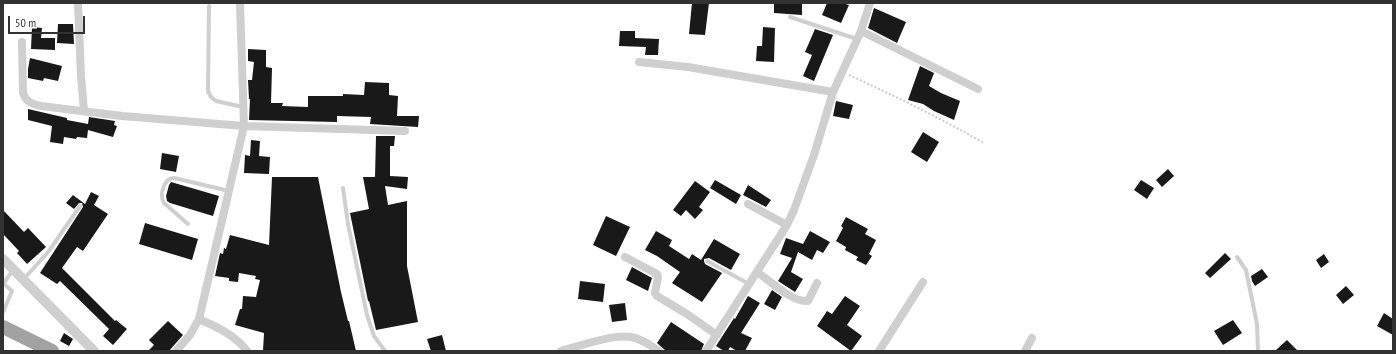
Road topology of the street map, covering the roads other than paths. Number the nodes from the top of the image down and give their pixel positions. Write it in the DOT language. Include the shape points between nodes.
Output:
graph roads {
  1 [pos="78,3"];
  2 [pos="240,3"];
  3 [pos="870,3"];
  4 [pos="209,6"];
  5 [pos="790,17"];
  6 [pos="861,31"];
  7 [pos="857,39"];
  8 [pos="22,42"];
  9 [pos="638,62"];
  10 [pos="978,89"];
  11 [pos="833,92"];
  12 [pos="243,107"];
  13 [pos="84,111"];
  14 [pos="244,126"];
  15 [pos="405,131"];
  16 [pos="343,188"];
  17 [pos="229,191"];
  18 [pos="748,204"];
  19 [pos="80,206"];
  20 [pos="188,224"];
  21 [pos="787,225"];
  22 [pos="625,257"];
  23 [pos="1237,257"];
  24 [pos="4,261"];
  25 [pos="707,261"];
  26 [pos="13,270"];
  27 [pos="756,272"];
  28 [pos="24,280"];
  29 [pos="923,282"];
  30 [pos="3,283"];
  31 [pos="817,283"];
  32 [pos="748,284"];
  33 [pos="3,312"];
  34 [pos="199,319"];
  35 [pos="3,327"];
  36 [pos="717,334"];
  37 [pos="1032,338"];
  38 [pos="48,350"];
  39 [pos="710,350"];
  40 [pos="94,351"];
  41 [pos="176,351"];
  42 [pos="247,351"];
  43 [pos="385,351"];
  44 [pos="561,351"];
  45 [pos="659,351"];
  46 [pos="879,351"];
  47 [pos="1025,351"];
  48 [pos="1258,351"];
  1 -- 13 [label="street"];
  2 -- 12 [label="street"];
  3 -- 6 [label="street"];
  4 -- 12 [label="lane" via="208,91 216,101"];
  5 -- 7 [label="lane"];
  6 -- 7 [label="street"];
  6 -- 10 [label="street"];
  7 -- 11 [label="street"];
  8 -- 13 [label="street" via="25,98 30,103 41,106"];
  9 -- 11 [label="street" via="688,67"];
  11 -- 21 [label="street" via="814,154"];
  12 -- 14 [label="street"];
  13 -- 14 [label="street"];
  14 -- 15 [label="street"];
  14 -- 17 [label="street"];
  16 -- 43 [label="lane" via="367,315 374,336"];
  17 -- 20 [label="lane" via="169,178 162,200"];
  17 -- 34 [label="street"];
  18 -- 21 [label="street"];
  19 -- 28 [label="lane" via="49,251"];
  21 -- 27 [label="street"];
  22 -- 36 [label="street" via="657,274 657,296"];
  23 -- 48 [label="lane" via="1246,270 1257,324"];
  24 -- 26 [label="street"];
  25 -- 32 [label="lane"];
  26 -- 28 [label="street"];
  26 -- 30 [label="lane"];
  27 -- 31 [label="street" via="803,302 808,301"];
  27 -- 32 [label="street"];
  28 -- 40 [label="street"];
  29 -- 46 [label="street"];
  30 -- 33 [label="lane" via="12,291"];
  32 -- 36 [label="street"];
  34 -- 41 [label="street" via="190,335"];
  34 -- 42 [label="street" via="234,337"];
  35 -- 38 [label="highway"];
  36 -- 39 [label="street"];
  37 -- 47 [label="street"];
  44 -- 45 [label="street" via="610,338 631,337 646,342"];
}
